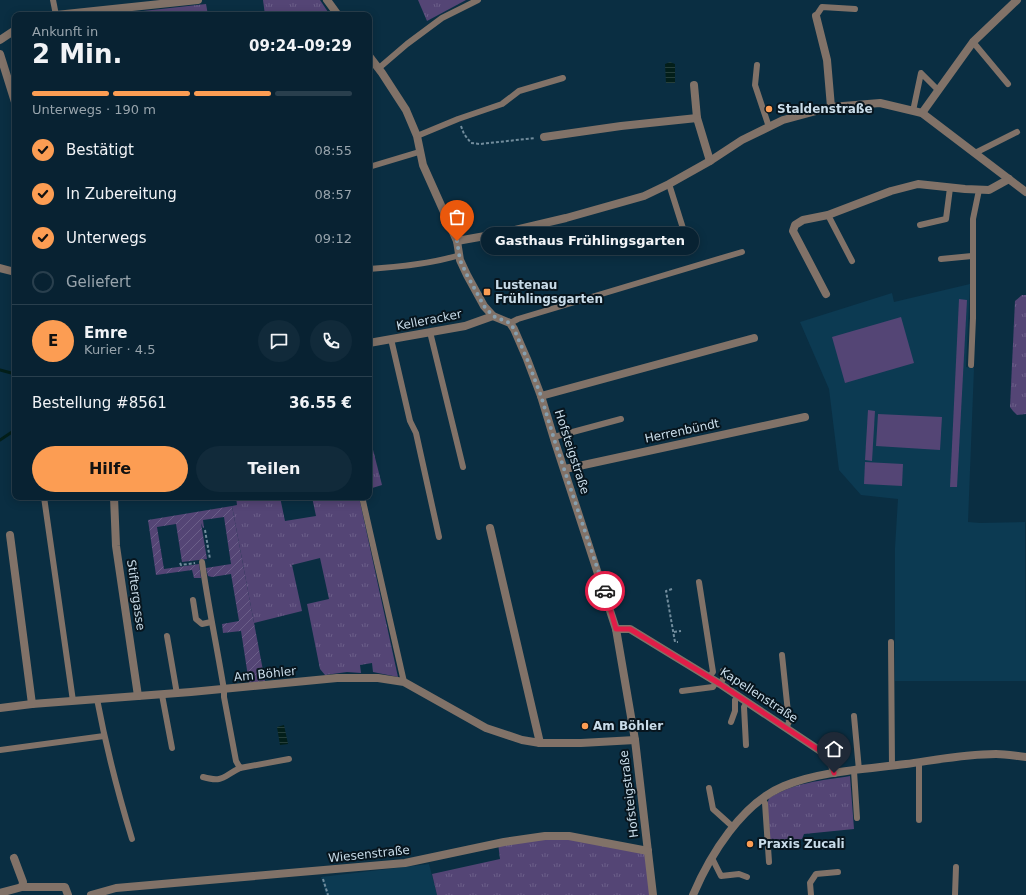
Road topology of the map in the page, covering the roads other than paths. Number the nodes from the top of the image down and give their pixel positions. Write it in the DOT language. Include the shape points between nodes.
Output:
graph roads {
  1 [pos="53,0"];
  2 [pos="198,0"];
  3 [pos="327,0"];
  4 [pos="478,0"];
  5 [pos="1017,0"];
  6 [pos="855,9"];
  7 [pos="55,12"];
  8 [pos="84,12"];
  9 [pos="336,12"];
  10 [pos="816,16"];
  11 [pos="12,32"];
  12 [pos="0,40"];
  13 [pos="973,42"];
  14 [pos="0,54"];
  15 [pos="372,63"];
  16 [pos="757,65"];
  17 [pos="379,68"];
  18 [pos="563,78"];
  19 [pos="1008,84"];
  20 [pos="694,85"];
  21 [pos="938,90"];
  22 [pos="12,92"];
  23 [pos="831,107"];
  24 [pos="913,111"];
  25 [pos="922,113"];
  26 [pos="697,118"];
  27 [pos="769,127"];
  28 [pos="1017,132"];
  29 [pos="416,136"];
  30 [pos="544,137"];
  31 [pos="420,152"];
  32 [pos="975,153"];
  33 [pos="710,161"];
  34 [pos="372,166"];
  35 [pos="1009,179"];
  36 [pos="669,184"];
  37 [pos="950,188"];
  38 [pos="979,190"];
  39 [pos="1026,192"];
  40 [pos="828,215"];
  41 [pos="920,225"];
  42 [pos="457,241"];
  43 [pos="687,241"];
  44 [pos="742,252"];
  45 [pos="460,255"];
  46 [pos="972,256"];
  47 [pos="941,259"];
  48 [pos="852,261"];
  49 [pos="0,268"];
  50 [pos="372,269"];
  51 [pos="12,271"];
  52 [pos="826,294"];
  53 [pos="493,316"];
  54 [pos="510,323"];
  55 [pos="430,332"];
  56 [pos="754,338"];
  57 [pos="391,339"];
  58 [pos="372,342"];
  59 [pos="970,365"];
  60 [pos="541,396"];
  61 [pos="805,417"];
  62 [pos="621,419"];
  63 [pos="554,437"];
  64 [pos="463,467"];
  65 [pos="565,469"];
  66 [pos="44,500"];
  67 [pos="114,500"];
  68 [pos="363,501"];
  69 [pos="490,528"];
  70 [pos="10,535"];
  71 [pos="439,537"];
  72 [pos="202,564"];
  73 [pos="699,582"];
  74 [pos="193,600"];
  75 [pos="211,622"];
  76 [pos="616,629"];
  77 [pos="167,636"];
  78 [pos="891,642"];
  79 [pos="782,655"];
  80 [pos="723,671"];
  81 [pos="715,681"];
  82 [pos="404,682"];
  83 [pos="224,690"];
  84 [pos="682,691"];
  85 [pos="177,694"];
  86 [pos="162,695"];
  87 [pos="138,696"];
  88 [pos="738,696"];
  89 [pos="97,699"];
  90 [pos="73,701"];
  91 [pos="747,702"];
  92 [pos="32,704"];
  93 [pos="0,708"];
  94 [pos="854,716"];
  95 [pos="731,722"];
  96 [pos="786,728"];
  97 [pos="104,736"];
  98 [pos="635,740"];
  99 [pos="540,744"];
  100 [pos="746,745"];
  101 [pos="172,748"];
  102 [pos="0,750"];
  103 [pos="1026,757"];
  104 [pos="289,759"];
  105 [pos="919,762"];
  106 [pos="892,766"];
  107 [pos="240,768"];
  108 [pos="856,770"];
  109 [pos="834,773"];
  110 [pos="203,777"];
  111 [pos="709,788"];
  112 [pos="762,798"];
  113 [pos="857,818"];
  114 [pos="919,820"];
  115 [pos="733,827"];
  116 [pos="132,839"];
  117 [pos="648,851"];
  118 [pos="14,858"];
  119 [pos="712,858"];
  120 [pos="769,862"];
  121 [pos="956,867"];
  122 [pos="838,872"];
  123 [pos="747,877"];
  124 [pos="22,887"];
  125 [pos="117,891"];
  126 [pos="0,893"];
  127 [pos="68,895"];
  128 [pos="91,895"];
  129 [pos="653,895"];
  130 [pos="693,895"];
  131 [pos="811,895"];
  132 [pos="956,895"];
  1 -- 7 [label="lane"];
  2 -- 8 [label="street"];
  3 -- 9 [label="street"];
  4 -- 17 [label="lane" via="442,18"];
  5 -- 13 [label="street"];
  6 -- 10 [label="lane" via="822,7"];
  10 -- 23 [label="street" via="827,60"];
  11 -- 12 [label="street"];
  13 -- 19 [label="lane"];
  13 -- 21 [label="street"];
  14 -- 22 [label="street"];
  15 -- 17 [label="street"];
  16 -- 27 [label="lane" via="754,85"];
  17 -- 29 [label="street" via="406,110"];
  18 -- 29 [label="lane" via="519,91 502,104 458,118"];
  20 -- 26 [label="street"];
  21 -- 24 [label="lane" via="921,73"];
  21 -- 25 [label="street"];
  23 -- 24 [label="street" via="880,103"];
  23 -- 27 [label="street" via="783,120"];
  24 -- 25 [label="street"];
  25 -- 32 [label="street"];
  26 -- 30 [label="street"];
  26 -- 33 [label="street"];
  27 -- 33 [label="street" via="742,140"];
  28 -- 32 [label="lane"];
  29 -- 31 [label="street"];
  31 -- 34 [label="lane"];
  31 -- 42 [label="street" via="423,165"];
  32 -- 35 [label="street"];
  33 -- 36 [label="street"];
  35 -- 38 [label="street" via="989,190"];
  35 -- 39 [label="street"];
  36 -- 42 [label="street" via="644,196 566,218"];
  36 -- 43 [label="lane"];
  37 -- 38 [label="street"];
  37 -- 40 [label="street" via="918,184 891,191"];
  37 -- 41 [label="lane" via="946,219"];
  38 -- 46 [label="lane" via="973,218"];
  40 -- 48 [label="lane"];
  40 -- 52 [label="street" via="803,220 795,225 793,231"];
  42 -- 45 [label="street"];
  44 -- 54 [label="lane"];
  45 -- 50 [label="lane" via="404,267"];
  45 -- 53 [label="street" via="474,289"];
  46 -- 47 [label="lane"];
  46 -- 59 [label="lane" via="973,318"];
  49 -- 51 [label="street"];
  53 -- 54 [label="street"];
  53 -- 55 [label="street, Kelleracker" via="466,326"];
  54 -- 60 [label="street, Hofsteigstraße"];
  55 -- 57 [label="street, Kelleracker"];
  55 -- 64 [label="lane"];
  56 -- 60 [label="street"];
  57 -- 58 [label="street, Kelleracker"];
  57 -- 71 [label="lane" via="410,420 416,433"];
  60 -- 63 [label="street, Hofsteigstraße"];
  61 -- 65 [label="street, Herrenbündt"];
  62 -- 63 [label="lane"];
  63 -- 65 [label="street, Hofsteigstraße"];
  65 -- 76 [label="street, Hofsteigstraße"];
  66 -- 90 [label="lane"];
  67 -- 87 [label="street, Stiftergasse" via="116,546"];
  68 -- 82 [label="lane"];
  69 -- 99 [label="street"];
  70 -- 92 [label="street"];
  72 -- 75 [label="lane"];
  73 -- 81 [label="lane"];
  74 -- 75 [label="lane" via="196,619 202,624"];
  75 -- 83 [label="lane"];
  76 -- 81 [label="street, Kapellenstraße" via="630,629"];
  76 -- 98 [label="street, Hofsteigstraße"];
  77 -- 85 [label="lane"];
  78 -- 106 [label="lane"];
  79 -- 96 [label="lane" via="789,722"];
  80 -- 81 [label="lane" via="724,679"];
  81 -- 84 [label="lane" via="713,687"];
  81 -- 88 [label="street, Kapellenstraße"];
  82 -- 83 [label="street, Am Böhler" via="357,677"];
  82 -- 99 [label="street, Am Böhler" via="486,728"];
  83 -- 85 [label="street, Am Böhler"];
  83 -- 107 [label="lane" via="236,761"];
  85 -- 86 [label="street, Am Böhler"];
  86 -- 87 [label="street, Am Böhler"];
  86 -- 101 [label="lane"];
  87 -- 89 [label="street, Am Böhler"];
  88 -- 91 [label="street, Kapellenstraße"];
  88 -- 95 [label="lane"];
  89 -- 90 [label="street, Am Böhler"];
  89 -- 97 [label="lane"];
  90 -- 92 [label="street, Am Böhler"];
  91 -- 96 [label="street, Kapellenstraße"];
  91 -- 100 [label="lane" via="744,707"];
  92 -- 93 [label="street, Am Böhler"];
  94 -- 108 [label="lane"];
  96 -- 109 [label="street, Kapellenstraße" via="831,760"];
  97 -- 102 [label="lane"];
  97 -- 116 [label="lane"];
  98 -- 99 [label="street, Am Böhler"];
  98 -- 117 [label="street, Hofsteigstraße"];
  103 -- 105 [label="street" via="996,754"];
  104 -- 107 [label="lane"];
  105 -- 106 [label="street"];
  105 -- 114 [label="lane"];
  106 -- 108 [label="street"];
  107 -- 110 [label="lane" via="225,778 215,780"];
  108 -- 109 [label="street"];
  108 -- 113 [label="lane"];
  109 -- 112 [label="street" via="782,786"];
  111 -- 115 [label="lane" via="713,809"];
  112 -- 115 [label="street"];
  112 -- 120 [label="lane" via="765,804"];
  115 -- 119 [label="street"];
  117 -- 125 [label="street, Wiesenstraße" via="569,836 545,836 405,863 251,875"];
  117 -- 129 [label="street, Hofsteigstraße"];
  118 -- 124 [label="street" via="23,882"];
  119 -- 123 [label="lane" via="721,876 740,874"];
  119 -- 130 [label="street"];
  121 -- 132 [label="lane"];
  122 -- 131 [label="lane" via="816,874 810,883"];
  124 -- 126 [label="street"];
  124 -- 127 [label="street" via="65,887"];
  125 -- 128 [label="street, Wiesenstraße"];
}
